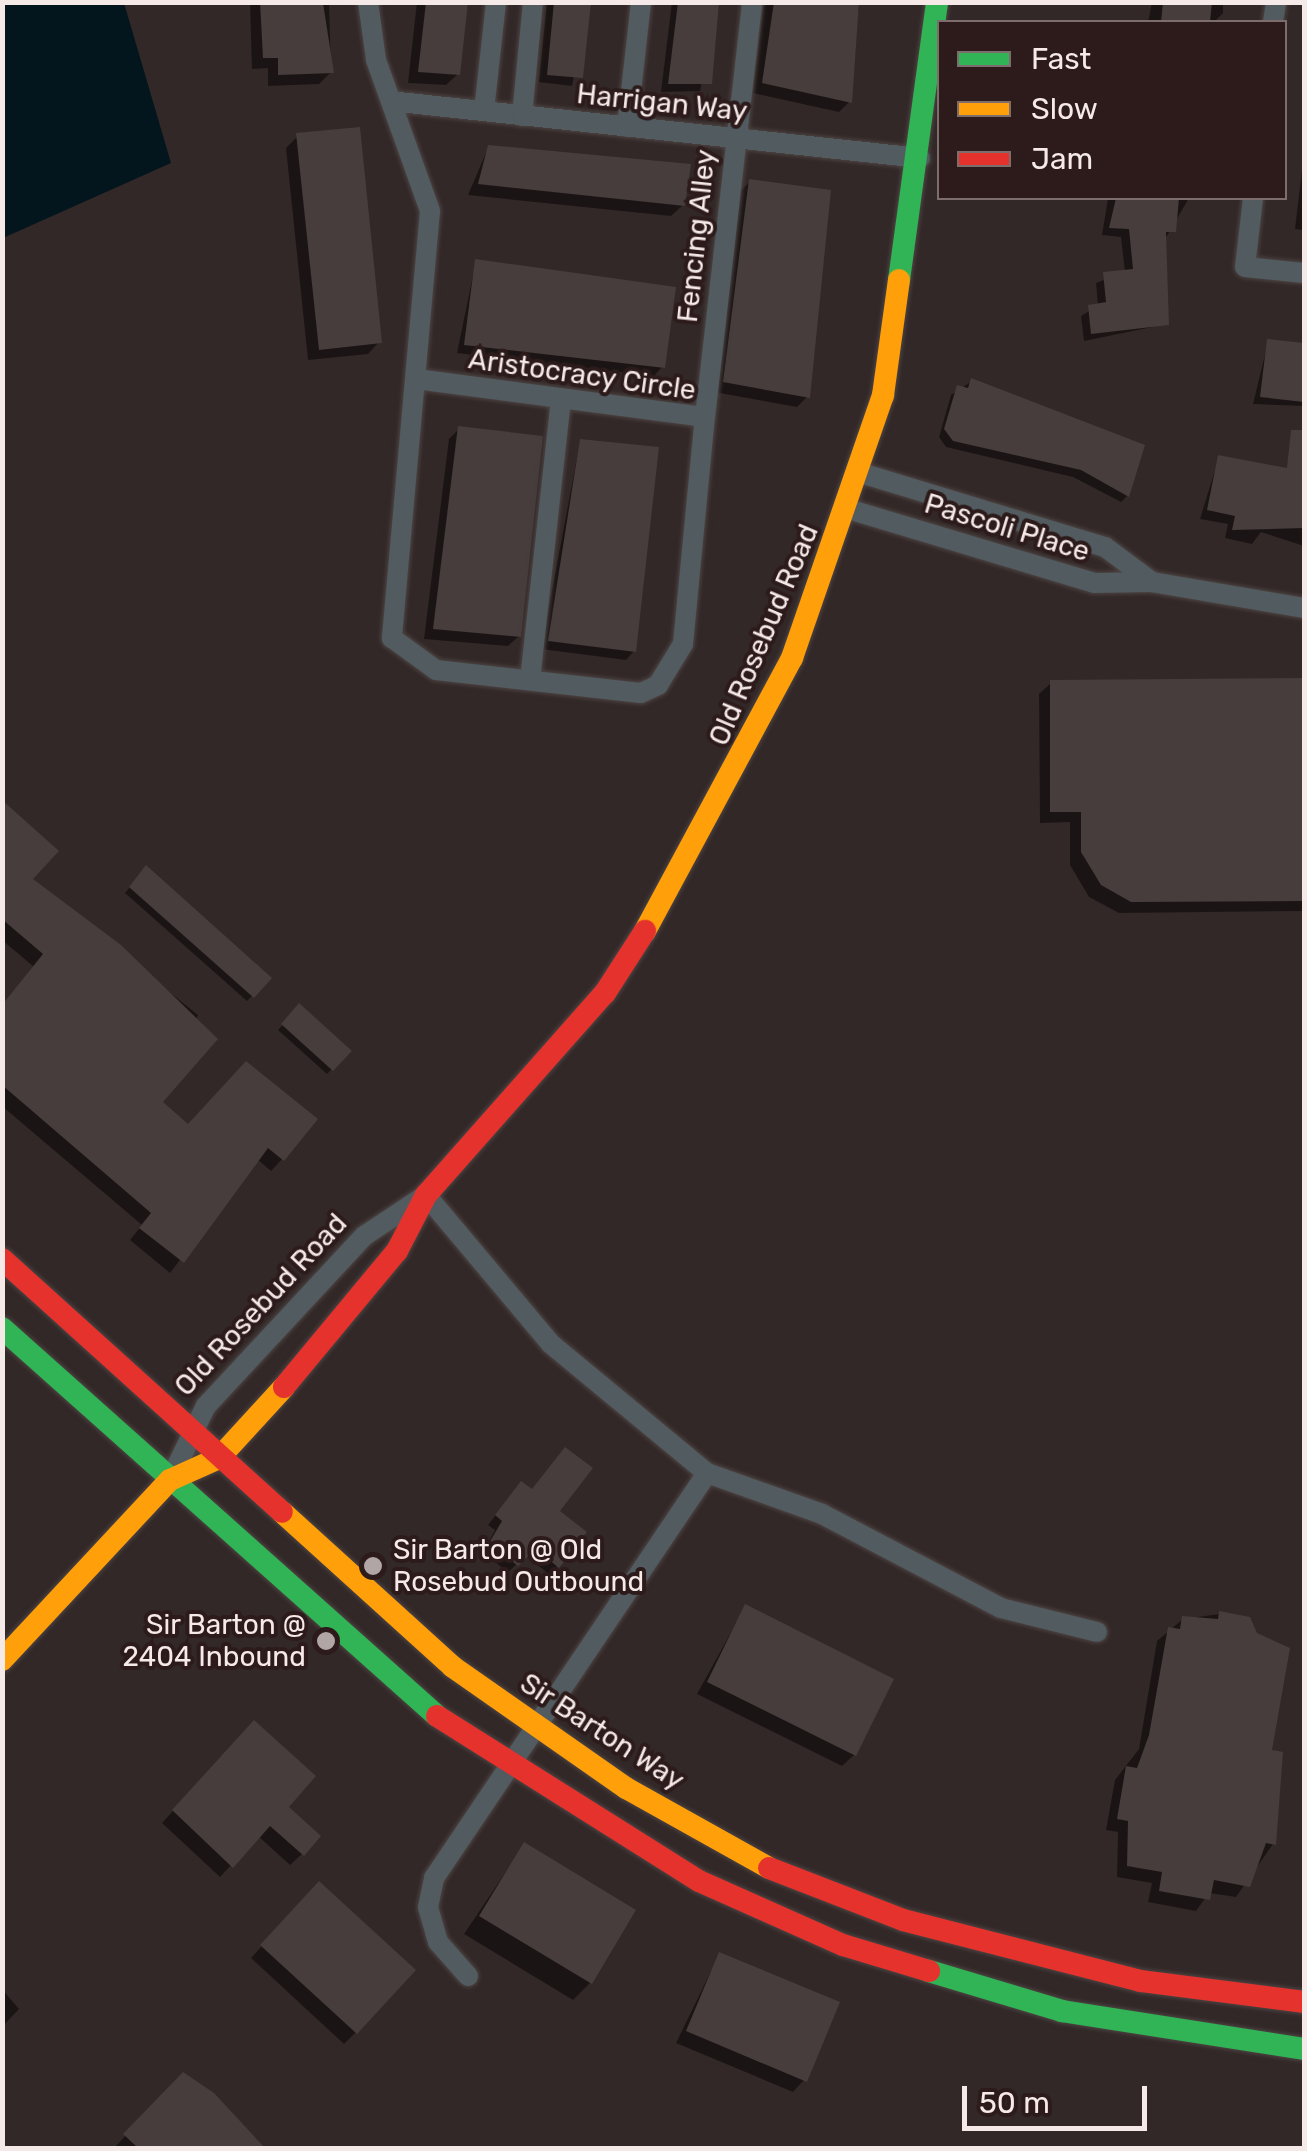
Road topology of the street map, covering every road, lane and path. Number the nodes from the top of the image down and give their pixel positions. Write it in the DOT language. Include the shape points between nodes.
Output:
graph roads {
  1 [pos="368,2"];
  2 [pos="496,2"];
  3 [pos="534,2"];
  4 [pos="641,2"];
  5 [pos="752,2"];
  6 [pos="937,2"];
  7 [pos="399,102"];
  8 [pos="484,111"];
  9 [pos="522,116"];
  10 [pos="627,126"];
  11 [pos="736,138"];
  12 [pos="920,158"];
  13 [pos="1254,200"];
  14 [pos="1304,272"];
  15 [pos="416,379"];
  16 [pos="561,400"];
  17 [pos="705,417"];
  18 [pos="860,473"];
  19 [pos="848,509"];
  20 [pos="1152,582"];
  21 [pos="1304,608"];
  22 [pos="530,680"];
  23 [pos="426,1195"];
  24 [pos="2,1259"];
  25 [pos="2,1328"];
  26 [pos="188,1428"];
  27 [pos="219,1458"];
  28 [pos="707,1473"];
  29 [pos="170,1480"];
  30 [pos="1097,1632"];
  31 [pos="2,1660"];
  32 [pos="534,1728"];
  33 [pos="508,1765"];
  34 [pos="468,1976"];
  35 [pos="1304,2002"];
  36 [pos="1304,2050"];
  1 -- 7 [label="street, Aristocracy Circle" via="376,60"];
  2 -- 8 [label="street"];
  3 -- 9 [label="street"];
  4 -- 10 [label="street"];
  5 -- 11 [label="street, Fencing Alley"];
  6 -- 12 [label="main road, Old Rosebud Road"];
  7 -- 8 [label="street, Harrigan Way"];
  7 -- 15 [label="street, Aristocracy Circle" via="430,211"];
  8 -- 9 [label="street, Harrigan Way"];
  9 -- 10 [label="street, Harrigan Way"];
  10 -- 11 [label="street, Harrigan Way"];
  11 -- 12 [label="street, Harrigan Way"];
  11 -- 17 [label="street, Fencing Alley"];
  12 -- 18 [label="main road, Old Rosebud Road" via="904,292"];
  13 -- 14 [label="street" via="1246,267"];
  15 -- 16 [label="street, Aristocracy Circle"];
  15 -- 22 [label="street, Aristocracy Circle" via="392,638 436,670"];
  16 -- 17 [label="street, Aristocracy Circle"];
  16 -- 22 [label="street"];
  17 -- 22 [label="street, Aristocracy Circle" via="688,610 674,667 641,693"];
  18 -- 19 [label="main road, Old Rosebud Road"];
  18 -- 20 [label="street, Pascoli Place" via="1105,548"];
  19 -- 20 [label="street, Pascoli Place" via="1094,583"];
  19 -- 23 [label="main road, Old Rosebud Road" via="792,658 690,863 604,993"];
  20 -- 21 [label="street, Pascoli Place"];
  23 -- 26 [label="street, Old Rosebud Road" via="364,1236"];
  23 -- 27 [label="main road, Old Rosebud Road" via="397,1251"];
  23 -- 28 [label="street" via="551,1344"];
  24 -- 26 [label="main road, Sir Barton Way"];
  25 -- 29 [label="main road"];
  26 -- 27 [label="main road, Sir Barton Way"];
  26 -- 29 [label="street, Old Rosebud Road"];
  27 -- 29 [label="main road, Old Rosebud Road"];
  27 -- 32 [label="main road, Sir Barton Way" via="452,1668"];
  28 -- 30 [label="street" via="822,1514 1001,1608"];
  28 -- 32 [label="street"];
  29 -- 31 [label="main road, Old Rosebud Road"];
  29 -- 33 [label="main road" via="438,1717"];
  32 -- 33 [label="street"];
  32 -- 35 [label="main road, Sir Barton Way" via="827,1894 1092,1970"];
  33 -- 34 [label="street" via="434,1878 428,1907 438,1942"];
  33 -- 36 [label="main road" via="699,1881 843,1944 1062,2011"];
}
